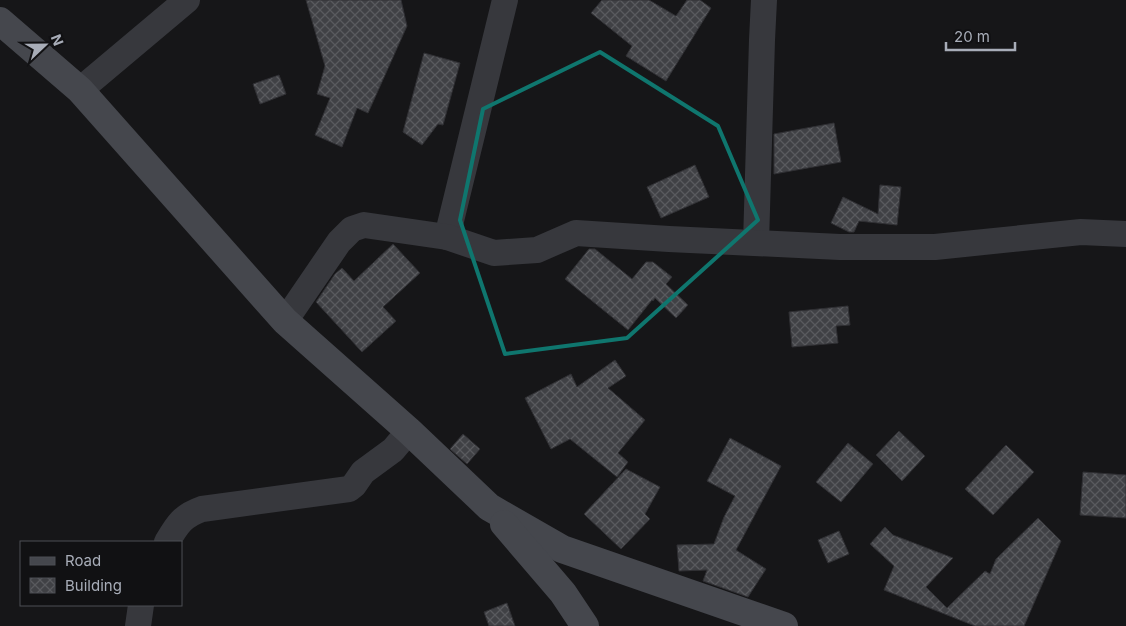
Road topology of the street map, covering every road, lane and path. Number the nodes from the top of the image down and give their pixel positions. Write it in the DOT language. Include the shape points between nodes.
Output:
graph roads {
  1 [pos="187,0"];
  2 [pos="505,0"];
  3 [pos="764,0"];
  4 [pos="0,21"];
  5 [pos="80,90"];
  6 [pos="1126,234"];
  7 [pos="447,237"];
  8 [pos="756,243"];
  9 [pos="285,321"];
  10 [pos="409,431"];
  11 [pos="489,507"];
  12 [pos="168,541"];
  13 [pos="141,606"];
  14 [pos="138,626"];
  15 [pos="586,626"];
  16 [pos="784,626"];
  1 -- 5 [label="street"];
  2 -- 7 [label="street"];
  3 -- 8 [label="street"];
  4 -- 5 [label="street"];
  5 -- 9 [label="street"];
  6 -- 8 [label="street" via="1081,232 935,247"];
  7 -- 8 [label="street" via="494,252 537,250 576,233"];
  7 -- 9 [label="street" via="364,225 352,229 339,242"];
  9 -- 10 [label="street"];
  10 -- 11 [label="street"];
  10 -- 12 [label="street" via="348,489 202,509 179,522"];
  11 -- 15 [label="street" via="563,593"];
  11 -- 16 [label="street" via="562,549"];
  13 -- 14 [label="street"];
}
